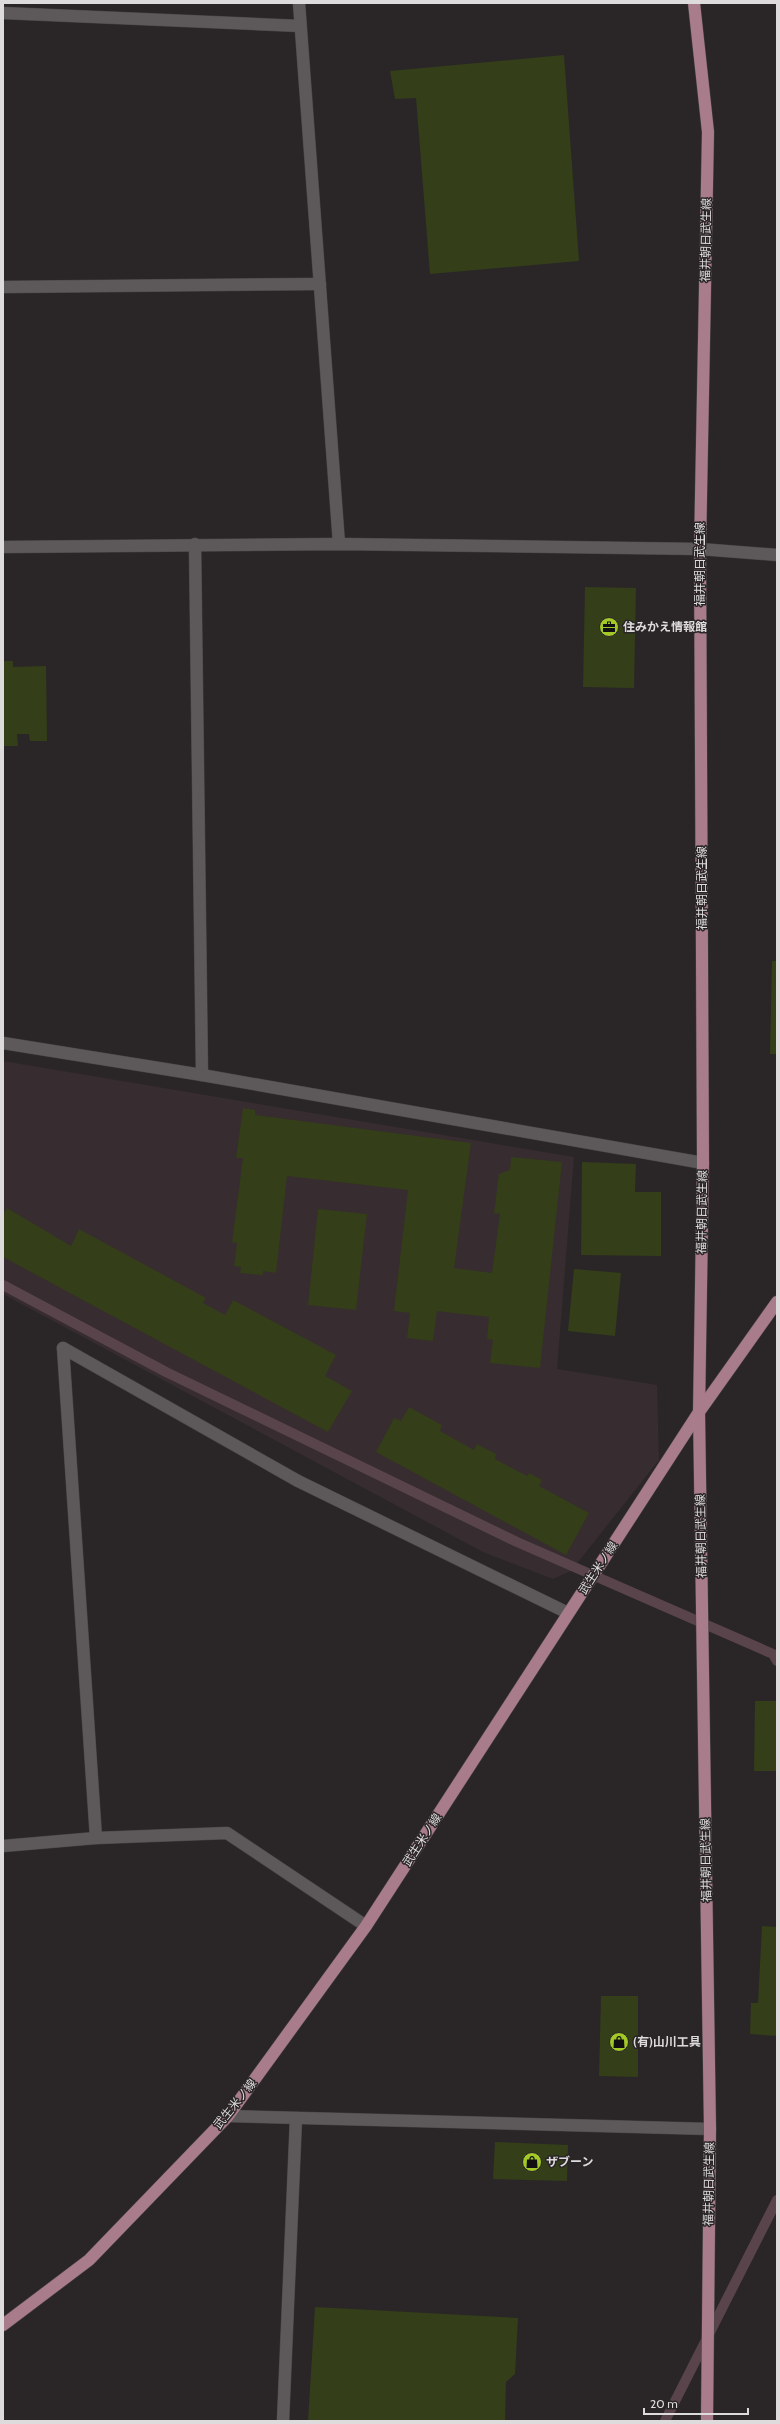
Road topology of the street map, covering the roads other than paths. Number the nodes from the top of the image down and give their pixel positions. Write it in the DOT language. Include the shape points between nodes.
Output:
graph roads {
  1 [pos="299,3"];
  2 [pos="694,3"];
  3 [pos="3,13"];
  4 [pos="300,26"];
  5 [pos="320,284"];
  6 [pos="3,287"];
  7 [pos="195,544"];
  8 [pos="339,544"];
  9 [pos="3,548"];
  10 [pos="700,549"];
  11 [pos="777,555"];
  12 [pos="3,1043"];
  13 [pos="202,1075"];
  14 [pos="703,1163"];
  15 [pos="777,1302"];
  16 [pos="699,1412"];
  17 [pos="568,1613"];
  18 [pos="96,1838"];
  19 [pos="3,1846"];
  20 [pos="366,1926"];
  21 [pos="228,2116"];
  22 [pos="296,2118"];
  23 [pos="710,2129"];
  24 [pos="3,2325"];
  25 [pos="283,2421"];
  26 [pos="706,2421"];
  1 -- 4 [label="street"];
  2 -- 10 [label="main road, 福井朝日武生線" via="708,132"];
  3 -- 4 [label="street"];
  4 -- 5 [label="street"];
  5 -- 6 [label="street"];
  5 -- 8 [label="street"];
  7 -- 8 [label="street"];
  7 -- 9 [label="street"];
  7 -- 13 [label="street"];
  8 -- 10 [label="street"];
  10 -- 11 [label="street"];
  10 -- 14 [label="main road, 福井朝日武生線"];
  12 -- 13 [label="street"];
  13 -- 14 [label="street"];
  14 -- 16 [label="main road, 福井朝日武生線"];
  15 -- 16 [label="main road, 武生米ノ線"];
  16 -- 17 [label="main road, 武生米ノ線"];
  16 -- 23 [label="main road, 福井朝日武生線"];
  17 -- 18 [label="street" via="298,1481 63,1348"];
  17 -- 20 [label="main road, 武生米ノ線"];
  18 -- 19 [label="street"];
  18 -- 20 [label="street" via="227,1833"];
  20 -- 21 [label="main road, 武生米ノ線"];
  21 -- 22 [label="street"];
  21 -- 24 [label="main road, 武生米ノ線" via="89,2260"];
  22 -- 23 [label="street"];
  22 -- 25 [label="street"];
  23 -- 26 [label="main road, 福井朝日武生線"];
}
